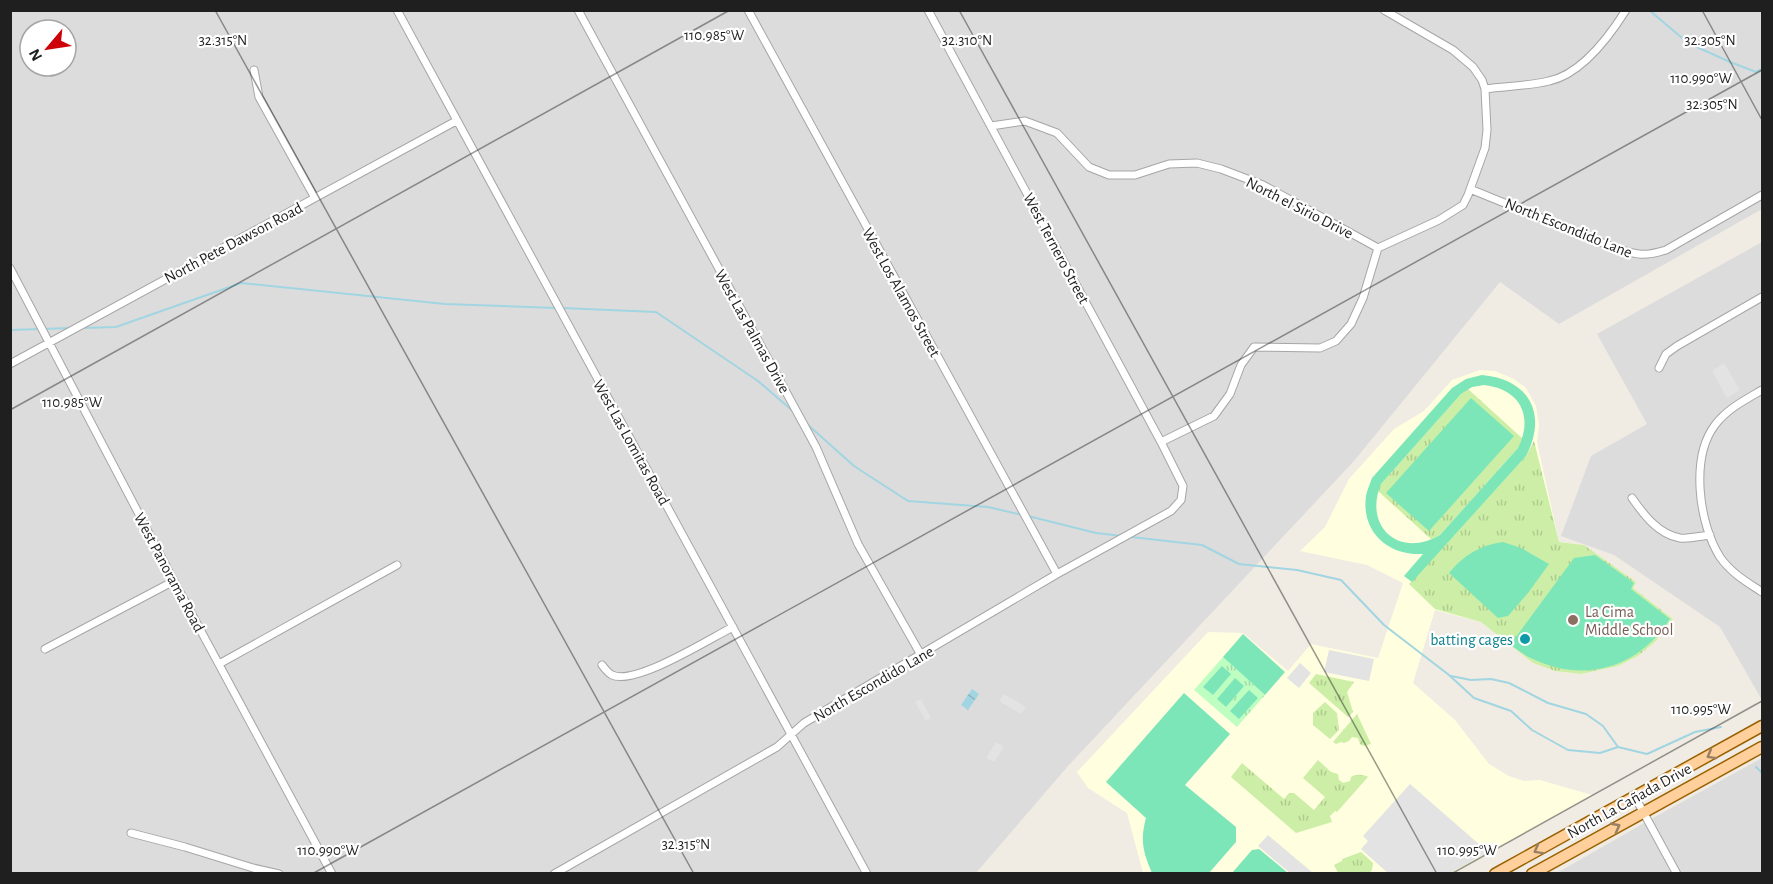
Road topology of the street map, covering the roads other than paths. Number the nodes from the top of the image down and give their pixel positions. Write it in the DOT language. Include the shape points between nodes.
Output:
graph roads {
  1 [pos="396,10"];
  2 [pos="578,10"];
  3 [pos="748,10"];
  4 [pos="928,10"];
  5 [pos="1384,10"];
  6 [pos="1626,10"];
  7 [pos="254,70"];
  8 [pos="1485,89"];
  9 [pos="456,121"];
  10 [pos="991,126"];
  11 [pos="1469,192"];
  12 [pos="1762,195"];
  13 [pos="315,198"];
  14 [pos="1378,248"];
  15 [pos="10,268"];
  16 [pos="1762,297"];
  17 [pos="49,342"];
  18 [pos="10,364"];
  19 [pos="1659,368"];
  20 [pos="1762,390"];
  21 [pos="1161,441"];
  22 [pos="1183,486"];
  23 [pos="1632,498"];
  24 [pos="1710,536"];
  25 [pos="397,565"];
  26 [pos="1057,574"];
  27 [pos="174,581"];
  28 [pos="1762,592"];
  29 [pos="733,627"];
  30 [pos="45,649"];
  31 [pos="921,655"];
  32 [pos="219,664"];
  33 [pos="602,665"];
  34 [pos="1762,726"];
  35 [pos="792,733"];
  36 [pos="1762,747"];
  37 [pos="1635,797"];
  38 [pos="1643,812"];
  39 [pos="131,833"];
  40 [pos="252,871"];
  41 [pos="279,873"];
  42 [pos="332,873"];
  43 [pos="554,873"];
  44 [pos="867,873"];
  45 [pos="1495,873"];
  46 [pos="1532,873"];
  47 [pos="1677,873"];
  1 -- 9 [label="street, West Las Lomitas Road"];
  2 -- 31 [label="street, West Las Palmas Drive" via="816,447 858,544"];
  3 -- 26 [label="street, West Los Alamos Street"];
  4 -- 10 [label="street, West Ternero Street"];
  5 -- 8 [label="street" via="1460,56 1473,67"];
  6 -- 8 [label="street" via="1615,28 1572,71 1551,81"];
  7 -- 13 [label="street" via="259,97"];
  8 -- 11 [label="street" via="1485,148"];
  9 -- 13 [label="street, North Pete Dawson Road"];
  9 -- 29 [label="street, West Las Lomitas Road"];
  10 -- 14 [label="street, North el Sirio Drive" via="1025,121 1057,132 1089,167 1109,175 1135,176 1169,165 1197,163 1221,169 1263,185"];
  10 -- 21 [label="street, West Ternero Street"];
  11 -- 12 [label="street, North Escondido Lane" via="1639,255 1666,250"];
  11 -- 14 [label="street" via="1451,213"];
  13 -- 17 [label="street, North Pete Dawson Road"];
  14 -- 21 [label="street" via="1351,324 1336,341 1320,348 1254,348 1214,416"];
  15 -- 17 [label="street, West Panorama Road"];
  16 -- 19 [label="street" via="1677,346 1666,354"];
  17 -- 18 [label="street, North Pete Dawson Road"];
  17 -- 27 [label="street, West Panorama Road"];
  20 -- 24 [label="street" via="1726,412 1706,443 1700,462 1701,500"];
  21 -- 22 [label="street, West Ternero Street"];
  22 -- 26 [label="street, North Escondido Lane" via="1181,500 1170,511"];
  23 -- 24 [label="street" via="1645,518 1664,532 1681,538"];
  24 -- 28 [label="street" via="1720,557 1735,574"];
  25 -- 32 [label="street"];
  26 -- 31 [label="street, North Escondido Lane"];
  27 -- 30 [label="street"];
  27 -- 32 [label="street, West Panorama Road"];
  29 -- 33 [label="street" via="651,670 623,677 612,675"];
  29 -- 35 [label="street, West Las Lomitas Road"];
  31 -- 35 [label="street, North Escondido Lane"];
  32 -- 42 [label="street, West Panorama Road"];
  34 -- 37 [label="main road, North La Cañada Drive, one-way"];
  35 -- 43 [label="street, North Escondido Lane" via="777,747"];
  35 -- 44 [label="street, West Las Lomitas Road"];
  36 -- 38 [label="main road, North La Cañada Drive"];
  37 -- 38 [label="street"];
  37 -- 45 [label="main road, North La Cañada Drive, one-way"];
  46 -- 38 [label="main road, North La Cañada Drive, one-way"];
  38 -- 47 [label="street"];
  39 -- 40 [label="street" via="187,847"];
  40 -- 41 [label="street"];
}
